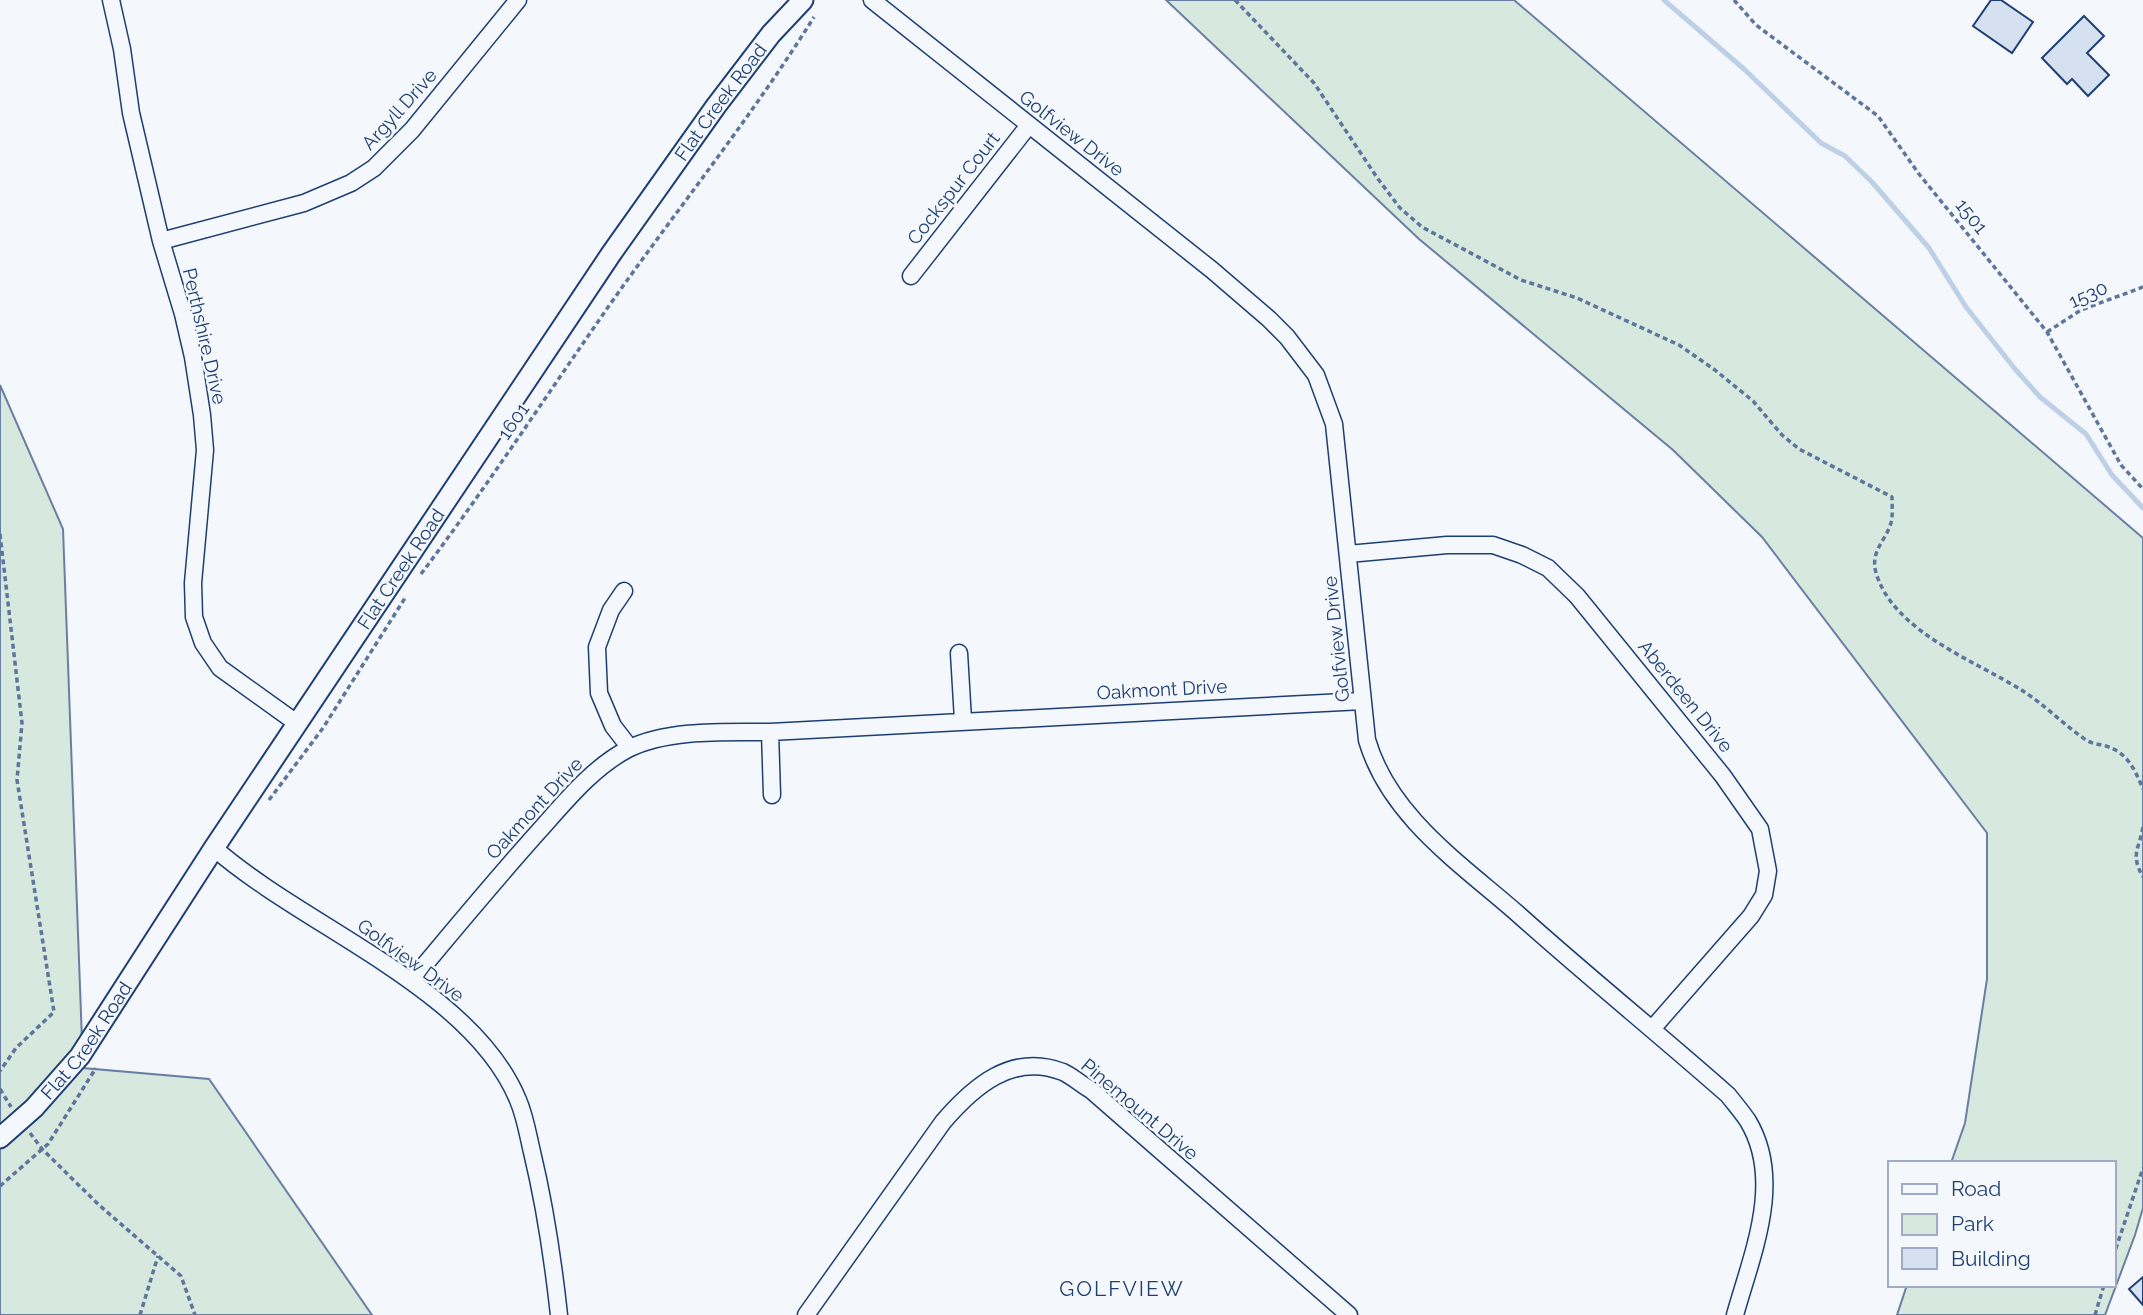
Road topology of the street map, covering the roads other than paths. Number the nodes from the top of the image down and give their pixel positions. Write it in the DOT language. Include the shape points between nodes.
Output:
graph roads {
  1 [pos="111,0"];
  2 [pos="518,0"];
  3 [pos="872,0"];
  4 [pos="810,6"];
  5 [pos="1029,125"];
  6 [pos="161,241"];
  7 [pos="911,276"];
  8 [pos="1348,554"];
  9 [pos="624,590"];
  10 [pos="959,653"];
  11 [pos="1363,701"];
  12 [pos="963,720"];
  13 [pos="298,724"];
  14 [pos="770,732"];
  15 [pos="630,748"];
  16 [pos="772,795"];
  17 [pos="214,848"];
  18 [pos="411,981"];
  19 [pos="1652,1029"];
  20 [pos="0,1138"];
  21 [pos="811,1309"];
  22 [pos="559,1315"];
  23 [pos="828,1315"];
  24 [pos="1349,1315"];
  25 [pos="1735,1315"];
  1 -- 6 [label="street, Perthshire Drive"];
  2 -- 6 [label="street, Argyll Drive" via="412,130 374,168 304,203"];
  3 -- 5 [label="street, Golfview Drive"];
  4 -- 13 [label="street, Flat Creek Road" via="771,34 716,106 611,254"];
  5 -- 7 [label="street, Cockspur Court"];
  5 -- 8 [label="street, Golfview Drive" via="1222,278 1278,328 1315,375 1334,424"];
  6 -- 13 [label="street, Perthshire Drive" via="193,357 203,427 194,617 203,643 220,668"];
  8 -- 11 [label="street, Golfview Drive"];
  8 -- 19 [label="street, Aberdeen Drive" via="1493,545 1548,568 1586,606 1760,829 1768,871 1765,895"];
  9 -- 15 [label="street" via="597,647 600,693 613,726"];
  10 -- 12 [label="street"];
  11 -- 12 [label="street, Oakmont Drive"];
  11 -- 19 [label="street, Golfview Drive" via="1371,755 1406,813"];
  12 -- 14 [label="street, Oakmont Drive"];
  13 -- 17 [label="street, Flat Creek Road"];
  14 -- 15 [label="street, Oakmont Drive" via="674,735"];
  14 -- 16 [label="street"];
  15 -- 18 [label="street, Oakmont Drive" via="596,771 567,800"];
  17 -- 18 [label="street, Golfview Drive"];
  17 -- 20 [label="street, Flat Creek Road" via="80,1056"];
  18 -- 22 [label="street, Golfview Drive" via="493,1055 519,1102 547,1223"];
  19 -- 25 [label="street, Golfview Drive" via="1728,1095 1758,1144 1765,1197"];
  21 -- 23 [label="street"];
  21 -- 24 [label="street, Pinemount Drive" via="962,1100 1004,1072 1036,1066 1063,1072 1091,1090"];
}
